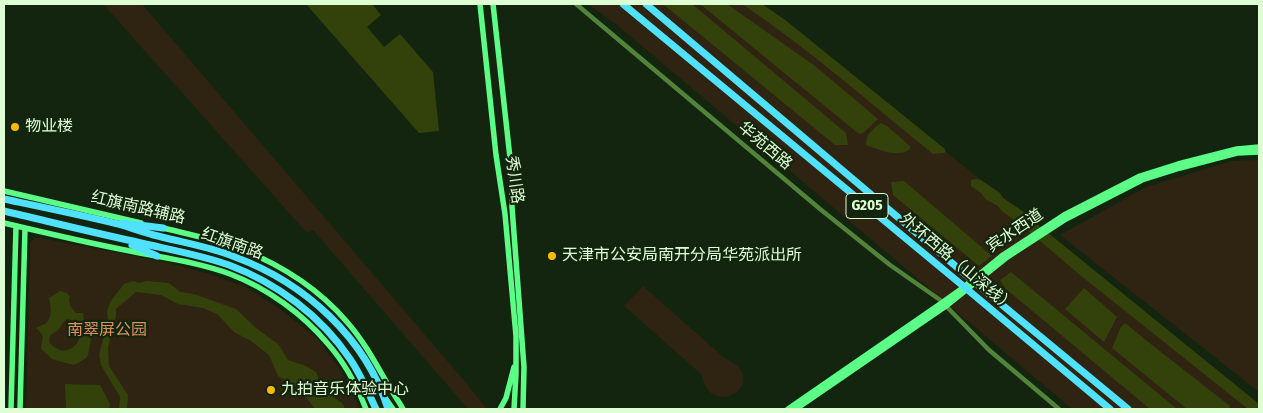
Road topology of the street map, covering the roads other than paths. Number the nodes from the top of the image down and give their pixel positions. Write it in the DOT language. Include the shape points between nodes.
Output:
graph roads {
  1 [pos="480,4"];
  2 [pos="493,4"];
  3 [pos="576,4"];
  4 [pos="623,4"];
  5 [pos="646,4"];
  6 [pos="1259,147"];
  7 [pos="1259,152"];
  8 [pos="4,191"];
  9 [pos="4,199"];
  10 [pos="4,212"];
  11 [pos="4,223"];
  12 [pos="118,224"];
  13 [pos="16,226"];
  14 [pos="25,228"];
  15 [pos="162,228"];
  16 [pos="1048,228"];
  17 [pos="113,237"];
  18 [pos="157,256"];
  19 [pos="974,281"];
  20 [pos="966,288"];
  21 [pos="945,304"];
  22 [pos="516,361"];
  23 [pos="384,396"];
  24 [pos="398,399"];
  25 [pos="11,409"];
  26 [pos="20,409"];
  27 [pos="366,409"];
  28 [pos="376,409"];
  29 [pos="388,409"];
  30 [pos="393,409"];
  31 [pos="398,409"];
  32 [pos="403,409"];
  33 [pos="500,409"];
  34 [pos="514,409"];
  35 [pos="523,409"];
  36 [pos="788,409"];
  37 [pos="796,409"];
  38 [pos="1059,409"];
  39 [pos="1110,409"];
  40 [pos="1128,409"];
  1 -- 22 [label="main road, 秀川路" via="505,214"];
  2 -- 35 [label="main road, 秀川路" via="512,176 524,366"];
  3 -- 21 [label="street, 华苑西路" via="828,215"];
  4 -- 20 [label="highway, 外环西路（山深线） / G205"];
  5 -- 19 [label="highway, 外环西路（山深线） / G205"];
  6 -- 16 [label="main road, 宾水西道" via="1236,149 1140,176 1064,215"];
  7 -- 16 [label="main road, 宾水西道" via="1237,153 1142,180"];
  8 -- 15 [label="main road, 红旗南路辅路"];
  9 -- 12 [label="highway, 红旗南路"];
  10 -- 17 [label="highway, 红旗南路"];
  11 -- 13 [label="main road"];
  12 -- 15 [label="highway" via="125,222"];
  12 -- 23 [label="highway, 红旗南路" via="235,257 268,271 298,290 346,333 364,357"];
  13 -- 14 [label="main road"];
  13 -- 25 [label="main road"];
  14 -- 18 [label="main road"];
  14 -- 26 [label="main road"];
  15 -- 24 [label="main road, 红旗南路辅路" via="251,254 316,291 355,331"];
  16 -- 19 [label="main road, 宾水西道"];
  17 -- 18 [label="highway"];
  17 -- 28 [label="highway, 红旗南路" via="227,265 255,276 288,296 340,344"];
  18 -- 27 [label="main road" via="230,274 259,287 290,308 334,351"];
  19 -- 20 [label="main road, 宾水西道"];
  19 -- 40 [label="highway, 外环西路（山深线） / G205"];
  20 -- 21 [label="main road, 宾水西道"];
  20 -- 39 [label="highway, 外环西路（山深线） / G205"];
  21 -- 36 [label="main road, 宾水西道"];
  21 -- 37 [label="main road, 宾水西道"];
  21 -- 38 [label="street, 华苑西路" via="989,350"];
  22 -- 33 [label="main road"];
  22 -- 34 [label="main road"];
  23 -- 29 [label="highway, 红旗南路"];
  23 -- 30 [label="main road"];
  24 -- 31 [label="street"];
  24 -- 32 [label="main road, 红旗南路辅路"];
}
